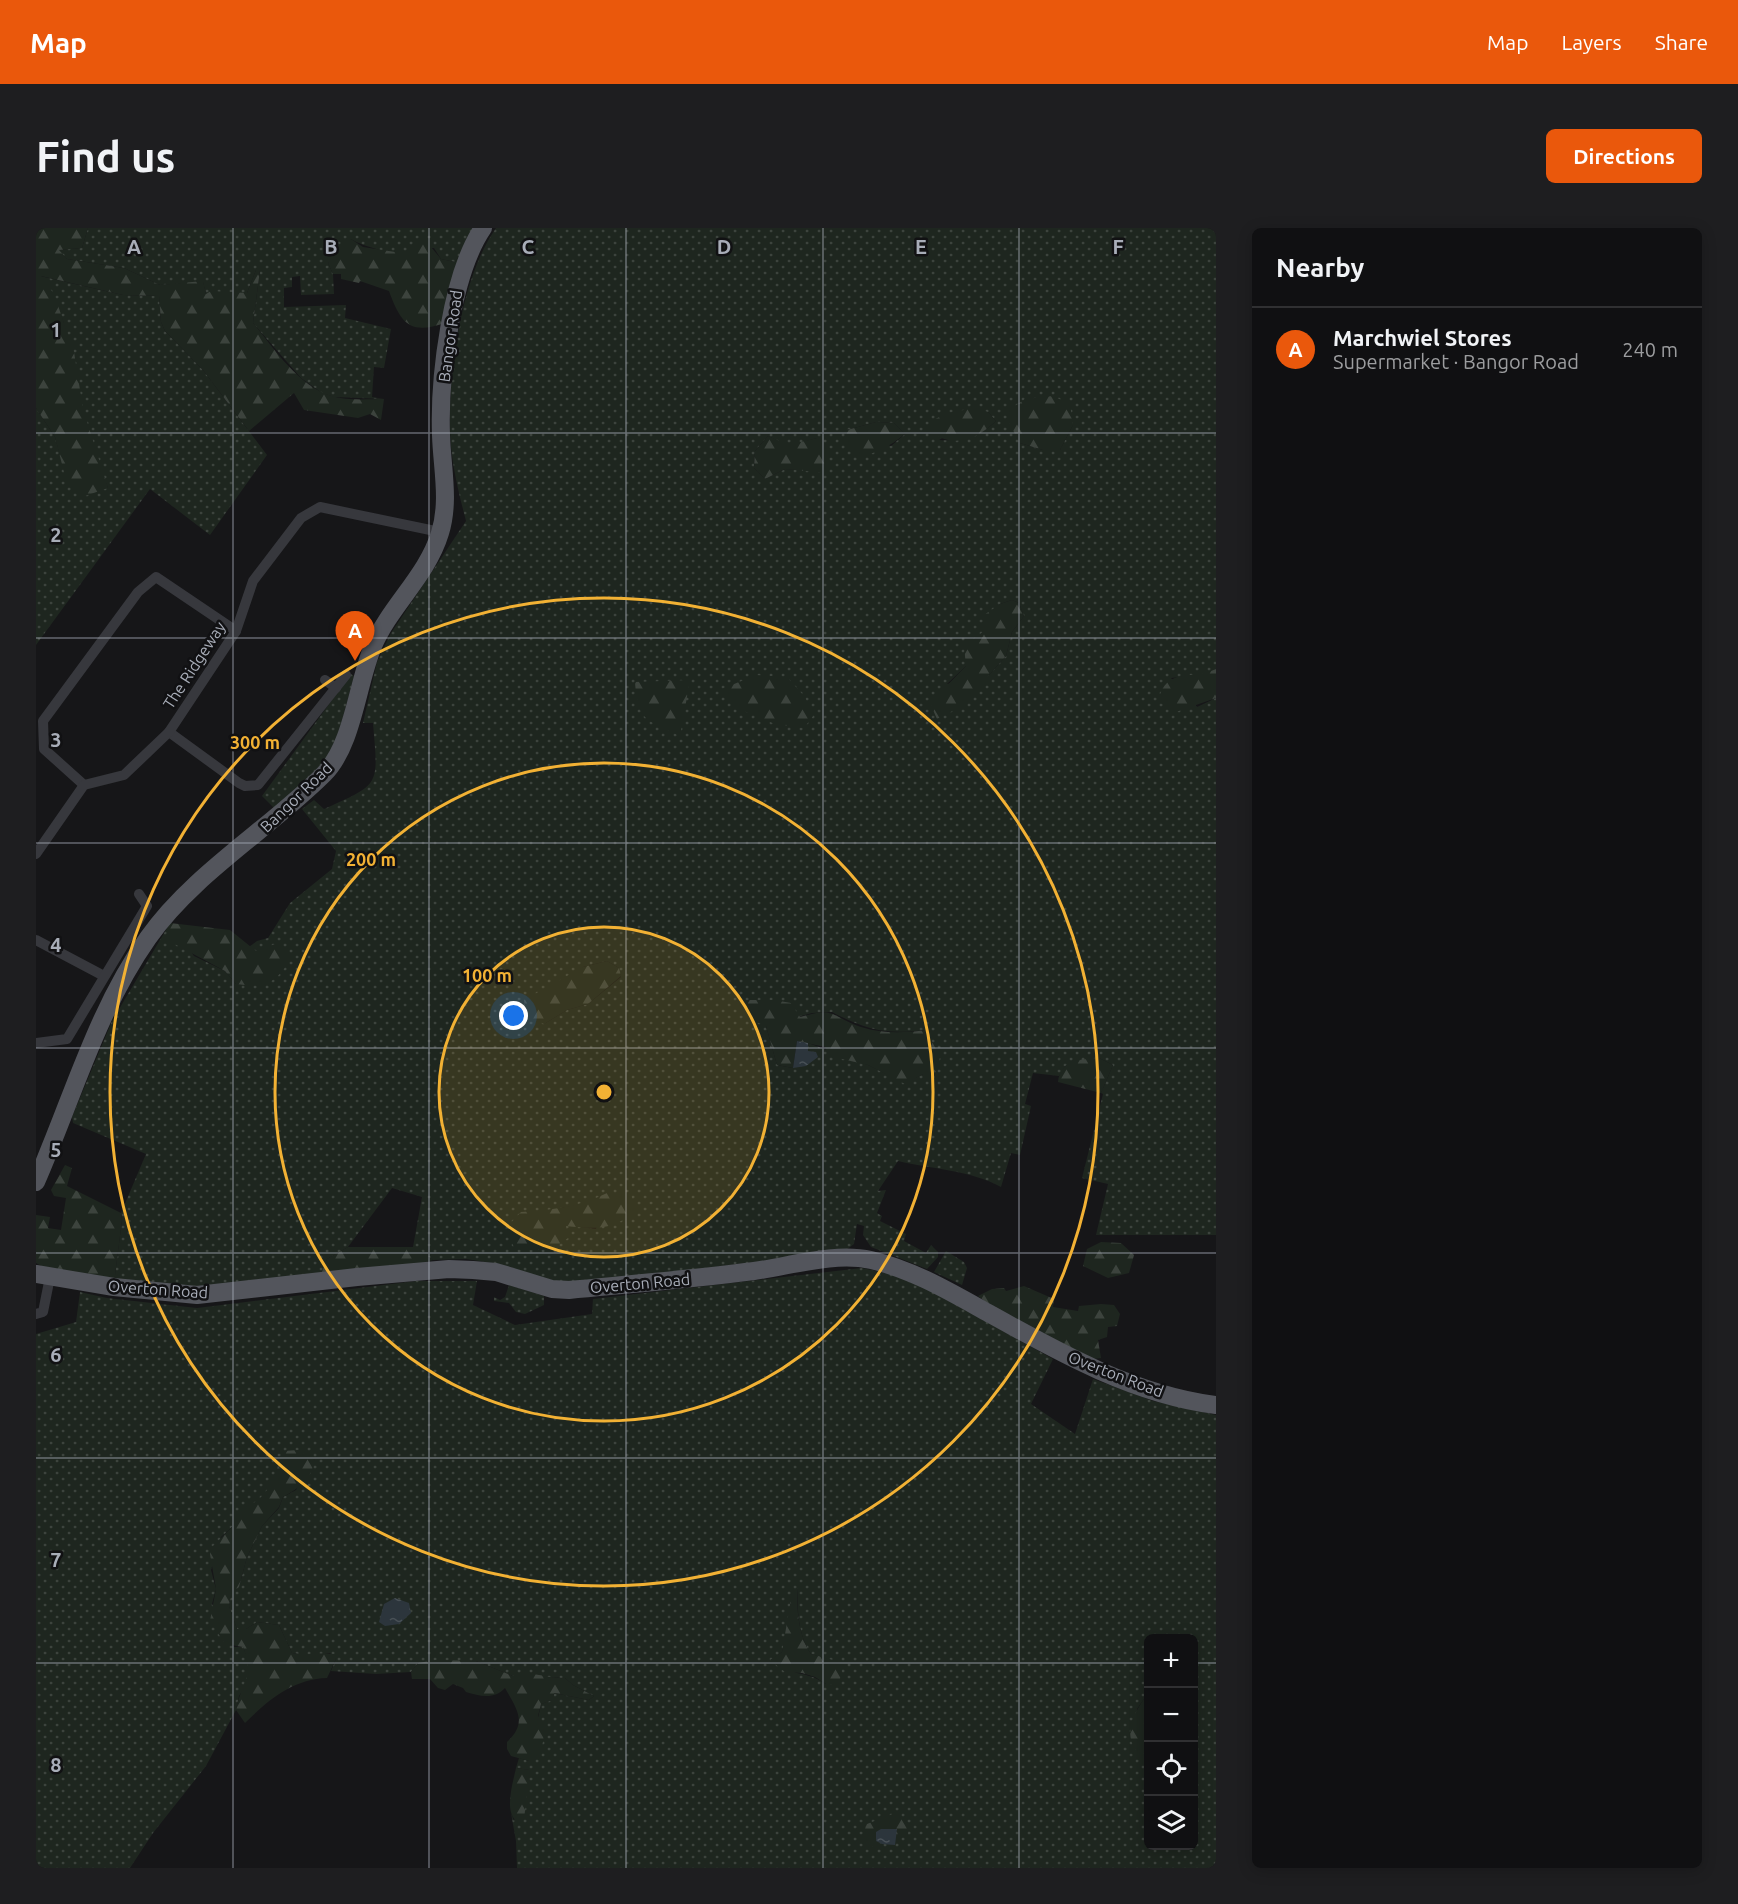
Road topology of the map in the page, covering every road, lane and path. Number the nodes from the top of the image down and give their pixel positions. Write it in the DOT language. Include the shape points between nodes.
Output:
graph roads {
  1 [pos="483,228"];
  2 [pos="440,532"];
  3 [pos="236,631"];
  4 [pos="346,675"];
  5 [pos="325,680"];
  6 [pos="336,688"];
  7 [pos="169,732"];
  8 [pos="84,785"];
  9 [pos="36,854"];
  10 [pos="139,894"];
  11 [pos="36,940"];
  12 [pos="104,976"];
  13 [pos="36,1043"];
  14 [pos="36,1182"];
  15 [pos="43,1276"];
  16 [pos="42,1315"];
  17 [pos="1216,1406"];
  1 -- 2 [label="main road, Bangor Road" via="471,245 455,298 442,390 446,486"];
  2 -- 3 [label="street, The Ridgeway" via="320,507 313,509 301,518 253,581"];
  2 -- 14 [label="main road, Bangor Road" via="432,554 374,643 345,738 327,771 174,905 111,998"];
  3 -- 7 [label="street, The Ridgeway"];
  3 -- 8 [label="street" via="156,577 138,592 43,721 44,749"];
  4 -- 6 [label="street"];
  5 -- 6 [label="street"];
  6 -- 7 [label="street" via="258,785 239,783"];
  7 -- 8 [label="street, The Ridgeway" via="124,775"];
  8 -- 9 [label="street"];
  10 -- 12 [label="street" via="150,905"];
  11 -- 12 [label="street"];
  12 -- 13 [label="street" via="67,1039"];
  15 -- 16 [label="street"];
  15 -- 17 [label="main road, Overton Road" via="196,1295 457,1269 496,1272 552,1289 569,1290 684,1280 830,1259 868,1260 920,1276 1102,1371"];
}
